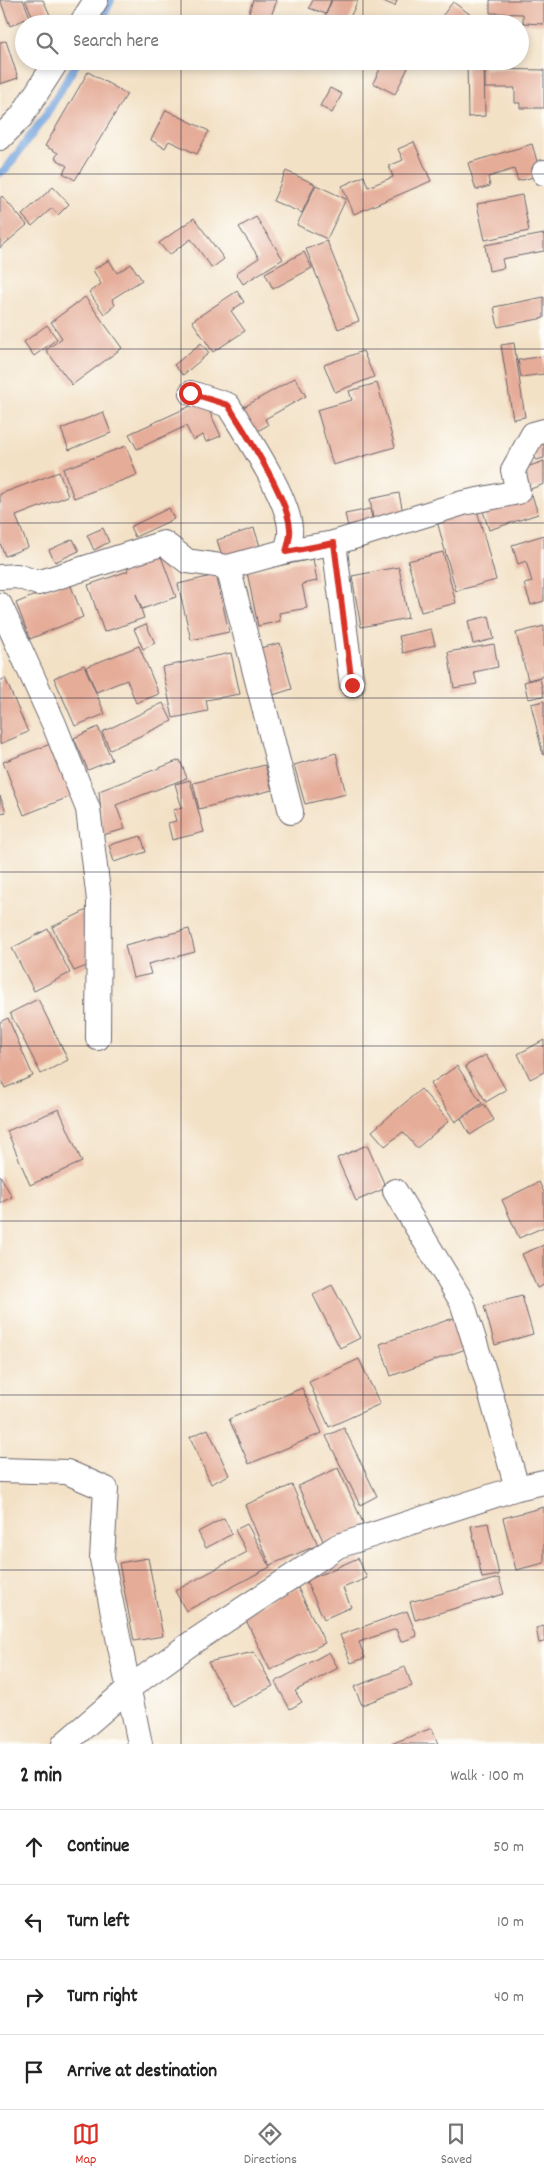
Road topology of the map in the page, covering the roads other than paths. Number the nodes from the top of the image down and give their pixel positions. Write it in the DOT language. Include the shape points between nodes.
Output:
graph roads {
  1 [pos="96,0"];
  2 [pos="87,15"];
  3 [pos="51,70"];
  4 [pos="0,138"];
  5 [pos="190,393"];
  6 [pos="544,431"];
  7 [pos="334,543"];
  8 [pos="286,552"];
  9 [pos="228,567"];
  10 [pos="0,577"];
  11 [pos="0,605"];
  12 [pos="352,685"];
  13 [pos="291,812"];
  14 [pos="98,1038"];
  15 [pos="395,1191"];
  16 [pos="0,1470"];
  17 [pos="544,1482"];
  18 [pos="517,1488"];
  19 [pos="129,1688"];
  20 [pos="64,1744"];
  21 [pos="140,1744"];
  1 -- 2 [label="street"];
  3 -- 4 [label="street" via="21,117"];
  5 -- 8 [label="street" via="228,405 259,455 287,510 290,529"];
  6 -- 7 [label="street" via="533,434 513,470 518,492 463,503"];
  7 -- 8 [label="street"];
  7 -- 12 [label="street"];
  8 -- 9 [label="street"];
  9 -- 10 [label="street" via="187,561 164,543 38,583 17,576"];
  9 -- 13 [label="street"];
  11 -- 14 [label="street" via="88,809 99,900"];
  15 -- 18 [label="street" via="462,1302"];
  16 -- 19 [label="street" via="67,1472 106,1489 102,1559"];
  17 -- 18 [label="street"];
  18 -- 19 [label="street" via="338,1546"];
  19 -- 20 [label="street"];
  19 -- 21 [label="street"];
}
